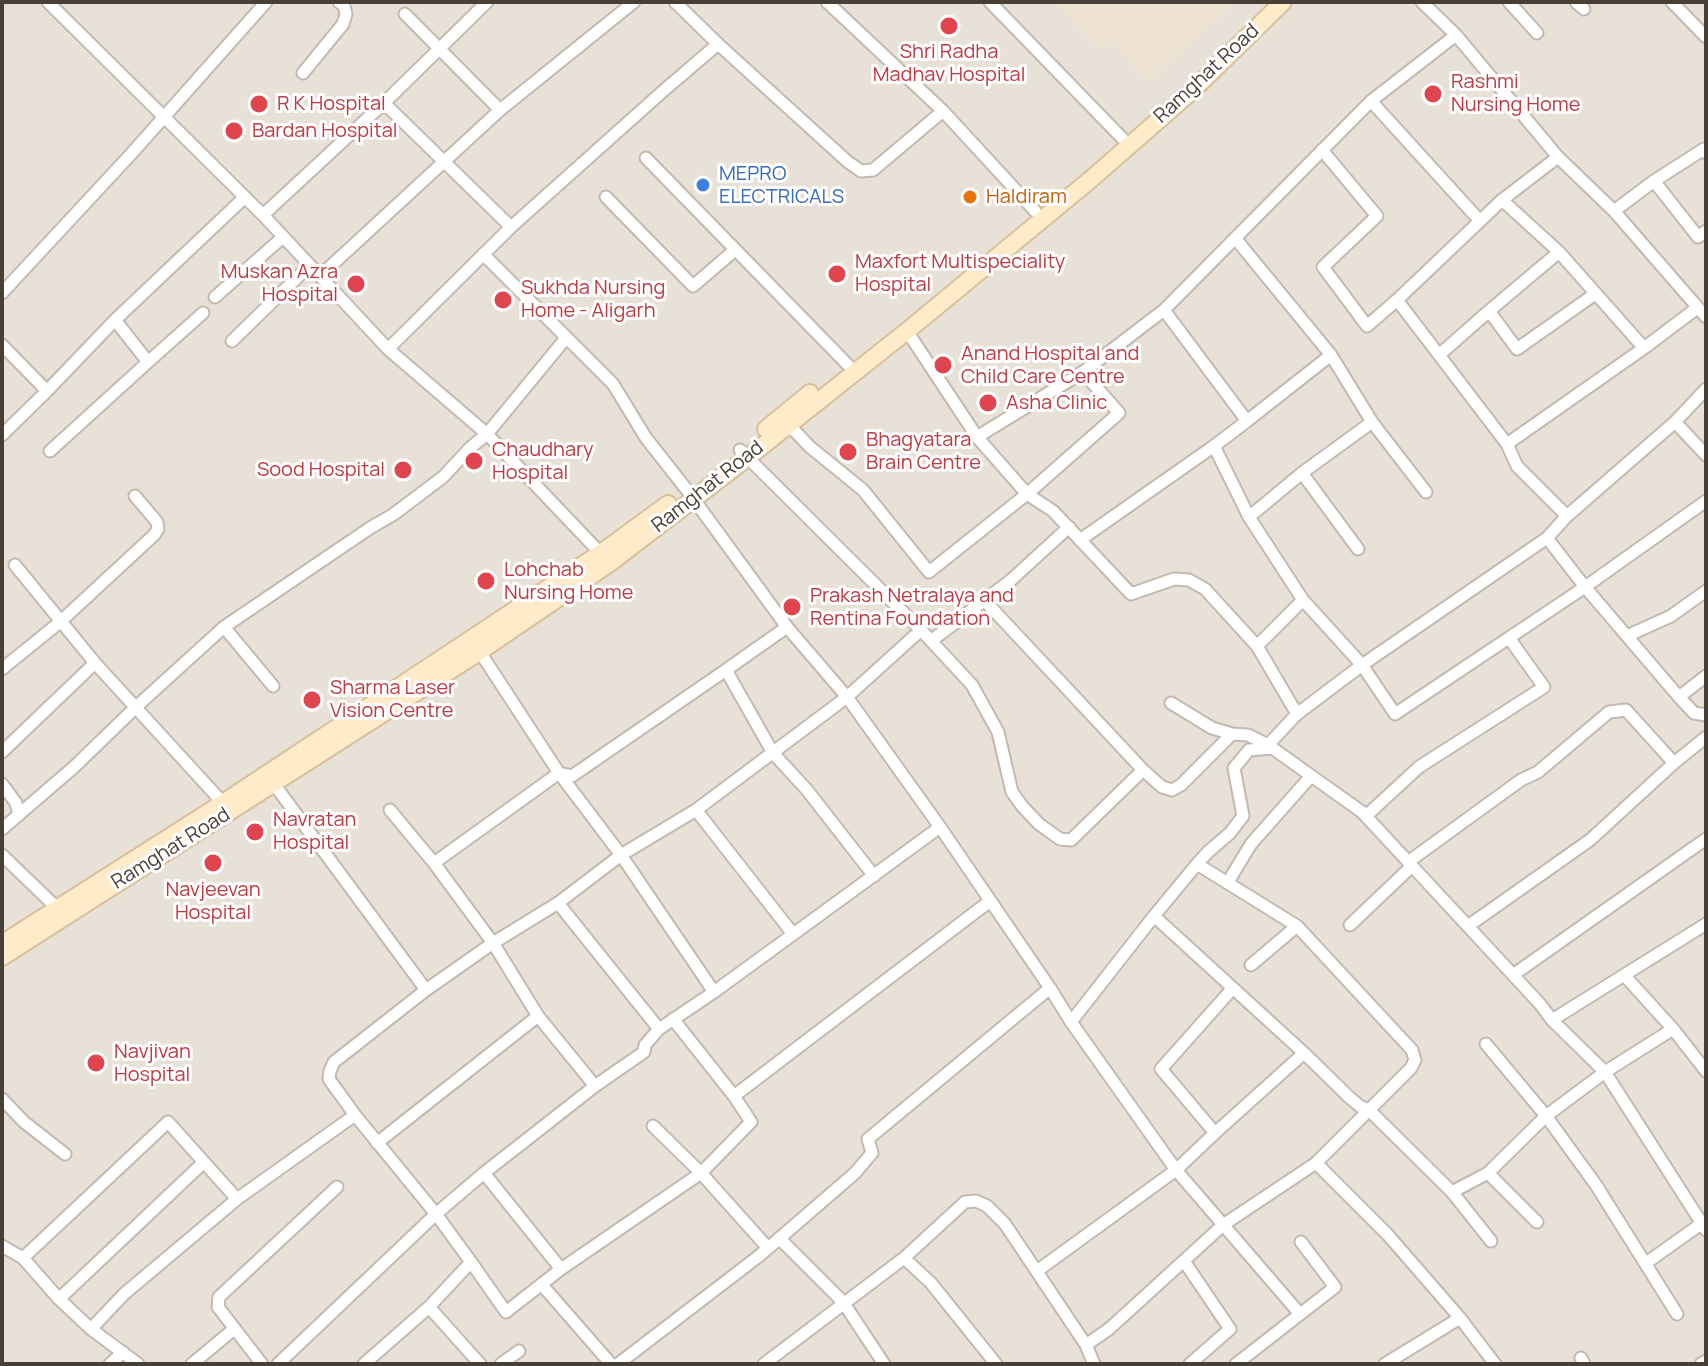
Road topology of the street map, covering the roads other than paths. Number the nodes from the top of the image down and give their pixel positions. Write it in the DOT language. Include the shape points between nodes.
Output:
graph roads {
  1 [pos="48,2"];
  2 [pos="266,2"];
  3 [pos="339,2"];
  4 [pos="487,2"];
  5 [pos="634,2"];
  6 [pos="675,2"];
  7 [pos="827,2"];
  8 [pos="990,2"];
  9 [pos="1268,2"];
  10 [pos="1283,2"];
  11 [pos="1422,2"];
  12 [pos="1509,2"];
  13 [pos="1677,4"];
  14 [pos="405,14"];
  15 [pos="1537,33"];
  16 [pos="1456,35"];
  17 [pos="1706,37"];
  18 [pos="718,44"];
  19 [pos="439,49"];
  20 [pos="303,73"];
  21 [pos="1371,101"];
  22 [pos="384,103"];
  23 [pos="500,110"];
  24 [pos="943,111"];
  25 [pos="163,117"];
  26 [pos="1122,138"];
  27 [pos="1322,150"];
  28 [pos="1705,150"];
  29 [pos="1558,157"];
  30 [pos="646,158"];
  31 [pos="445,162"];
  32 [pos="1654,181"];
  33 [pos="245,197"];
  34 [pos="606,197"];
  35 [pos="1502,200"];
  36 [pos="1035,211"];
  37 [pos="1614,211"];
  38 [pos="263,215"];
  39 [pos="1480,221"];
  40 [pos="511,227"];
  41 [pos="1706,231"];
  42 [pos="283,237"];
  43 [pos="1235,238"];
  44 [pos="735,250"];
  45 [pos="1559,252"];
  46 [pos="483,254"];
  47 [pos="310,265"];
  48 [pos="321,275"];
  49 [pos="2,293"];
  50 [pos="1595,294"];
  51 [pos="215,297"];
  52 [pos="1397,300"];
  53 [pos="1164,310"];
  54 [pos="1489,311"];
  55 [pos="1702,312"];
  56 [pos="203,313"];
  57 [pos="115,320"];
  58 [pos="907,331"];
  59 [pos="566,338"];
  60 [pos="232,341"];
  61 [pos="2,345"];
  62 [pos="1644,348"];
  63 [pos="388,349"];
  64 [pos="1331,355"];
  65 [pos="1439,355"];
  66 [pos="148,362"];
  67 [pos="848,365"];
  68 [pos="1083,372"];
  69 [pos="1706,389"];
  70 [pos="47,391"];
  71 [pos="1247,421"];
  72 [pos="1372,422"];
  73 [pos="1675,422"];
  74 [pos="788,424"];
  75 [pos="487,434"];
  76 [pos="2,435"];
  77 [pos="977,437"];
  78 [pos="1507,444"];
  79 [pos="1214,446"];
  80 [pos="50,451"];
  81 [pos="744,454"];
  82 [pos="1706,455"];
  83 [pos="1302,473"];
  84 [pos="1426,492"];
  85 [pos="690,494"];
  86 [pos="1027,494"];
  87 [pos="135,496"];
  88 [pos="1706,501"];
  89 [pos="1567,516"];
  90 [pos="1249,517"];
  91 [pos="1069,527"];
  92 [pos="1547,538"];
  93 [pos="1080,540"];
  94 [pos="1358,549"];
  95 [pos="606,558"];
  96 [pos="15,565"];
  97 [pos="1585,587"];
  98 [pos="1706,591"];
  99 [pos="1303,600"];
  100 [pos="985,601"];
  101 [pos="60,622"];
  102 [pos="224,627"];
  103 [pos="787,627"];
  104 [pos="921,630"];
  105 [pos="1627,636"];
  106 [pos="1509,638"];
  107 [pos="931,641"];
  108 [pos="475,646"];
  109 [pos="1257,646"];
  110 [pos="95,663"];
  111 [pos="1362,665"];
  112 [pos="2,669"];
  113 [pos="726,670"];
  114 [pos="1706,676"];
  115 [pos="1694,685"];
  116 [pos="273,686"];
  117 [pos="847,697"];
  118 [pos="1679,697"];
  119 [pos="1171,703"];
  120 [pos="136,707"];
  121 [pos="1297,714"];
  122 [pos="1700,714"];
  123 [pos="1232,734"];
  124 [pos="1706,737"];
  125 [pos="1270,746"];
  126 [pos="2,752"];
  127 [pos="773,753"];
  128 [pos="1674,763"];
  129 [pos="1143,770"];
  130 [pos="559,773"];
  131 [pos="1311,776"];
  132 [pos="2,784"];
  133 [pos="274,784"];
  134 [pos="223,803"];
  135 [pos="390,810"];
  136 [pos="696,810"];
  137 [pos="19,815"];
  138 [pos="1366,816"];
  139 [pos="940,827"];
  140 [pos="2,829"];
  141 [pos="1706,839"];
  142 [pos="2,855"];
  143 [pos="621,855"];
  144 [pos="434,863"];
  145 [pos="1197,864"];
  146 [pos="1410,864"];
  147 [pos="874,876"];
  148 [pos="1228,882"];
  149 [pos="990,901"];
  150 [pos="558,903"];
  151 [pos="57,908"];
  152 [pos="1154,916"];
  153 [pos="1706,924"];
  154 [pos="1350,925"];
  155 [pos="1297,926"];
  156 [pos="1468,926"];
  157 [pos="793,934"];
  158 [pos="493,943"];
  159 [pos="2,944"];
  160 [pos="2,957"];
  161 [pos="1251,965"];
  162 [pos="1513,975"];
  163 [pos="1624,975"];
  164 [pos="1050,988"];
  165 [pos="1233,988"];
  166 [pos="426,990"];
  167 [pos="714,992"];
  168 [pos="538,1016"];
  169 [pos="673,1019"];
  170 [pos="1552,1020"];
  171 [pos="1071,1022"];
  172 [pos="659,1029"];
  173 [pos="1673,1029"];
  174 [pos="1486,1044"];
  175 [pos="1304,1053"];
  176 [pos="1706,1071"];
  177 [pos="1605,1072"];
  178 [pos="595,1086"];
  179 [pos="734,1096"];
  180 [pos="2,1099"];
  181 [pos="1369,1110"];
  182 [pos="355,1115"];
  183 [pos="1546,1116"];
  184 [pos="653,1126"];
  185 [pos="1215,1133"];
  186 [pos="377,1143"];
  187 [pos="65,1154"];
  188 [pos="204,1162"];
  189 [pos="1316,1163"];
  190 [pos="1176,1170"];
  191 [pos="484,1173"];
  192 [pos="701,1173"];
  193 [pos="1488,1173"];
  194 [pos="337,1187"];
  195 [pos="1452,1192"];
  196 [pos="237,1199"];
  197 [pos="436,1214"];
  198 [pos="1537,1222"];
  199 [pos="1223,1225"];
  200 [pos="1704,1227"];
  201 [pos="779,1238"];
  202 [pos="1491,1241"];
  203 [pos="1301,1242"];
  204 [pos="2,1246"];
  205 [pos="768,1248"];
  206 [pos="23,1258"];
  207 [pos="904,1258"];
  208 [pos="1184,1261"];
  209 [pos="471,1262"];
  210 [pos="1646,1263"];
  211 [pos="561,1269"];
  212 [pos="1037,1271"];
  213 [pos="542,1285"];
  214 [pos="59,1299"];
  215 [pos="843,1302"];
  216 [pos="429,1307"];
  217 [pos="1300,1314"];
  218 [pos="1677,1314"];
  219 [pos="1460,1318"];
  220 [pos="91,1329"];
  221 [pos="234,1329"];
  222 [pos="1086,1345"];
  223 [pos="519,1351"];
  224 [pos="123,1352"];
  225 [pos="110,1364"];
  226 [pos="138,1364"];
  227 [pos="192,1364"];
  228 [pos="262,1364"];
  229 [pos="278,1364"];
  230 [pos="364,1364"];
  231 [pos="480,1364"];
  232 [pos="501,1364"];
  233 [pos="611,1364"];
  234 [pos="618,1364"];
  235 [pos="764,1364"];
  236 [pos="884,1364"];
  237 [pos="996,1364"];
  238 [pos="1094,1364"];
  239 [pos="1190,1364"];
  240 [pos="1236,1364"];
  241 [pos="1385,1364"];
  242 [pos="1495,1364"];
  1 -- 25 [label="street"];
  2 -- 25 [label="street"];
  3 -- 20 [label="street" via="346,14 343,24"];
  4 -- 19 [label="street"];
  5 -- 23 [label="street"];
  6 -- 18 [label="street"];
  7 -- 24 [label="street"];
  8 -- 26 [label="street"];
  9 -- 26 [label="main road, Ramghat Road"];
  10 -- 58 [label="main road, Ramghat Road" via="1193,90"];
  11 -- 16 [label="street"];
  12 -- 15 [label="street"];
  13 -- 17 [label="street"];
  14 -- 19 [label="street"];
  16 -- 21 [label="street"];
  16 -- 29 [label="street"];
  18 -- 24 [label="street" via="861,171 873,170"];
  18 -- 40 [label="street"];
  19 -- 22 [label="street"];
  19 -- 23 [label="street"];
  21 -- 27 [label="street"];
  21 -- 39 [label="street"];
  22 -- 31 [label="street"];
  22 -- 38 [label="street"];
  23 -- 31 [label="street"];
  24 -- 36 [label="street"];
  25 -- 33 [label="street"];
  25 -- 49 [label="street"];
  26 -- 36 [label="main road, Ramghat Road"];
  27 -- 43 [label="street"];
  27 -- 52 [label="street" via="1377,216 1323,267 1367,326"];
  28 -- 32 [label="street"];
  29 -- 35 [label="street"];
  29 -- 37 [label="street"];
  30 -- 44 [label="street"];
  31 -- 40 [label="street"];
  31 -- 48 [label="street"];
  32 -- 37 [label="street"];
  32 -- 41 [label="street" via="1698,237"];
  33 -- 38 [label="street"];
  33 -- 57 [label="street"];
  34 -- 44 [label="street" via="693,286"];
  35 -- 39 [label="street"];
  35 -- 45 [label="street"];
  36 -- 67 [label="main road, Ramghat Road"];
  37 -- 55 [label="street"];
  38 -- 42 [label="street"];
  39 -- 52 [label="street"];
  40 -- 46 [label="street"];
  42 -- 47 [label="street"];
  42 -- 51 [label="street"];
  43 -- 53 [label="street"];
  43 -- 64 [label="street"];
  44 -- 67 [label="street"];
  45 -- 50 [label="street"];
  45 -- 54 [label="street"];
  46 -- 59 [label="street"];
  46 -- 63 [label="street"];
  47 -- 48 [label="street"];
  47 -- 60 [label="street"];
  48 -- 63 [label="street"];
  50 -- 54 [label="street" via="1517,349"];
  50 -- 62 [label="street"];
  52 -- 65 [label="street"];
  53 -- 68 [label="street"];
  53 -- 71 [label="street"];
  54 -- 65 [label="street"];
  55 -- 62 [label="street"];
  56 -- 66 [label="street"];
  57 -- 66 [label="street"];
  57 -- 70 [label="street"];
  58 -- 74 [label="main road, Ramghat Road"];
  58 -- 77 [label="street"];
  59 -- 75 [label="street"];
  59 -- 85 [label="street" via="613,384"];
  61 -- 70 [label="street"];
  62 -- 78 [label="street"];
  63 -- 75 [label="street"];
  64 -- 71 [label="street"];
  64 -- 72 [label="street"];
  65 -- 78 [label="street"];
  66 -- 80 [label="street"];
  67 -- 81 [label="main road, Ramghat Road" via="785,412"];
  68 -- 77 [label="street"];
  68 -- 86 [label="street" via="1119,413"];
  69 -- 73 [label="street"];
  70 -- 76 [label="street"];
  71 -- 79 [label="street"];
  72 -- 83 [label="street"];
  72 -- 84 [label="street"];
  73 -- 82 [label="street"];
  73 -- 89 [label="street"];
  74 -- 81 [label="main road, Ramghat Road"];
  74 -- 86 [label="street" via="863,490 929,572"];
  75 -- 95 [label="street"];
  75 -- 102 [label="street" via="394,514"];
  77 -- 86 [label="street"];
  78 -- 89 [label="street" via="1517,466"];
  79 -- 90 [label="street"];
  79 -- 93 [label="street"];
  81 -- 85 [label="main road, Ramghat Road"];
  81 -- 104 [label="street"];
  83 -- 90 [label="street"];
  83 -- 94 [label="street"];
  85 -- 95 [label="main road, Ramghat Road"];
  85 -- 103 [label="street"];
  86 -- 91 [label="street"];
  87 -- 101 [label="street" via="158,529"];
  88 -- 97 [label="street"];
  89 -- 92 [label="street"];
  90 -- 99 [label="street"];
  91 -- 93 [label="street"];
  91 -- 100 [label="street"];
  92 -- 97 [label="street"];
  92 -- 111 [label="street"];
  93 -- 109 [label="street" via="1131,594 1174,579 1205,589"];
  95 -- 108 [label="main road, Ramghat Road"];
  96 -- 101 [label="street"];
  97 -- 105 [label="street"];
  97 -- 106 [label="street"];
  98 -- 105 [label="street" via="1671,616"];
  99 -- 109 [label="street"];
  99 -- 111 [label="street"];
  100 -- 107 [label="street"];
  100 -- 129 [label="street"];
  101 -- 110 [label="street"];
  101 -- 112 [label="street"];
  102 -- 116 [label="street"];
  102 -- 120 [label="street"];
  103 -- 113 [label="street"];
  103 -- 117 [label="street"];
  104 -- 107 [label="street"];
  104 -- 117 [label="street"];
  105 -- 118 [label="street"];
  106 -- 111 [label="street" via="1395,714"];
  106 -- 138 [label="street" via="1544,687 1419,767"];
  107 -- 129 [label="street" via="972,685 998,732 1012,792 1060,839 1071,840"];
  108 -- 130 [label="street"];
  108 -- 133 [label="main road, Ramghat Road"];
  108 -- 134 [label="main road, Ramghat Road"];
  109 -- 121 [label="street"];
  110 -- 120 [label="street"];
  110 -- 126 [label="street"];
  111 -- 121 [label="street"];
  113 -- 127 [label="street"];
  113 -- 130 [label="street" via="572,776"];
  114 -- 115 [label="street"];
  115 -- 118 [label="street"];
  115 -- 122 [label="street"];
  117 -- 127 [label="street"];
  117 -- 139 [label="street"];
  118 -- 122 [label="street"];
  119 -- 123 [label="street"];
  120 -- 134 [label="street"];
  120 -- 137 [label="street"];
  121 -- 125 [label="street"];
  123 -- 125 [label="street"];
  123 -- 129 [label="street" via="1172,790"];
  124 -- 128 [label="street"];
  125 -- 131 [label="street"];
  125 -- 145 [label="street" via="1249,750 1234,768 1243,816"];
  127 -- 136 [label="street"];
  127 -- 147 [label="street"];
  128 -- 146 [label="street" via="1626,710 1609,712 1538,772"];
  128 -- 156 [label="street" via="1590,840"];
  130 -- 143 [label="street"];
  130 -- 144 [label="street"];
  131 -- 138 [label="street"];
  131 -- 148 [label="street" via="1251,844"];
  132 -- 137 [label="street"];
  133 -- 160 [label="main road, Ramghat Road"];
  133 -- 166 [label="street"];
  134 -- 151 [label="main road, Ramghat Road"];
  135 -- 144 [label="street"];
  136 -- 143 [label="street"];
  136 -- 157 [label="street"];
  137 -- 140 [label="street"];
  138 -- 146 [label="street"];
  139 -- 147 [label="street"];
  139 -- 149 [label="street"];
  141 -- 162 [label="street"];
  142 -- 151 [label="street"];
  143 -- 150 [label="street"];
  143 -- 167 [label="street"];
  144 -- 158 [label="street"];
  145 -- 148 [label="street"];
  145 -- 152 [label="street"];
  146 -- 154 [label="street"];
  146 -- 156 [label="street"];
  147 -- 157 [label="street"];
  148 -- 155 [label="street"];
  149 -- 164 [label="street"];
  149 -- 179 [label="street"];
  150 -- 158 [label="street"];
  150 -- 172 [label="street"];
  151 -- 159 [label="main road, Ramghat Road"];
  152 -- 165 [label="street"];
  152 -- 171 [label="street"];
  153 -- 163 [label="street"];
  155 -- 161 [label="street"];
  155 -- 181 [label="street" via="1412,1050 1411,1068"];
  156 -- 162 [label="street"];
  157 -- 167 [label="street"];
  158 -- 166 [label="street"];
  158 -- 168 [label="street"];
  162 -- 170 [label="street"];
  163 -- 170 [label="street"];
  163 -- 173 [label="street"];
  164 -- 171 [label="street"];
  164 -- 201 [label="street" via="868,1139 872,1153 855,1173"];
  165 -- 175 [label="street"];
  165 -- 185 [label="street" via="1161,1069"];
  166 -- 182 [label="street" via="334,1062 329,1079"];
  167 -- 169 [label="street"];
  168 -- 178 [label="street"];
  168 -- 186 [label="street"];
  169 -- 172 [label="street"];
  169 -- 179 [label="street"];
  170 -- 177 [label="street"];
  171 -- 190 [label="street"];
  172 -- 178 [label="street" via="644,1052"];
  173 -- 176 [label="street"];
  173 -- 177 [label="street"];
  174 -- 183 [label="street"];
  175 -- 181 [label="street"];
  175 -- 185 [label="street"];
  177 -- 183 [label="street"];
  177 -- 200 [label="street"];
  178 -- 191 [label="street"];
  179 -- 192 [label="street" via="751,1122"];
  180 -- 187 [label="street"];
  181 -- 189 [label="street"];
  181 -- 195 [label="street"];
  182 -- 186 [label="street"];
  182 -- 196 [label="street"];
  183 -- 193 [label="street"];
  183 -- 210 [label="street"];
  184 -- 192 [label="street"];
  185 -- 190 [label="street"];
  186 -- 197 [label="street"];
  188 -- 196 [label="street"];
  188 -- 206 [label="street" via="168,1122"];
  188 -- 214 [label="street"];
  189 -- 199 [label="street"];
  189 -- 219 [label="street"];
  190 -- 199 [label="street"];
  190 -- 212 [label="street"];
  191 -- 197 [label="street"];
  191 -- 211 [label="street"];
  192 -- 205 [label="street"];
  192 -- 211 [label="street"];
  193 -- 195 [label="street"];
  193 -- 198 [label="street"];
  194 -- 221 [label="street" via="219,1297 218,1307"];
  195 -- 202 [label="street"];
  196 -- 220 [label="street" via="124,1294"];
  197 -- 209 [label="street"];
  197 -- 229 [label="street"];
  199 -- 208 [label="street"];
  199 -- 217 [label="street"];
  200 -- 210 [label="street"];
  201 -- 205 [label="street"];
  201 -- 215 [label="street"];
  203 -- 217 [label="street" via="1335,1287"];
  204 -- 206 [label="street"];
  205 -- 234 [label="street"];
  206 -- 214 [label="street"];
  207 -- 212 [label="street" via="965,1202 976,1201 1005,1224"];
  207 -- 215 [label="street"];
  207 -- 237 [label="street" via="931,1283"];
  208 -- 222 [label="street"];
  208 -- 239 [label="street" via="1230,1329"];
  209 -- 213 [label="street" via="506,1312"];
  209 -- 216 [label="street"];
  210 -- 218 [label="street"];
  211 -- 213 [label="street"];
  212 -- 222 [label="street"];
  213 -- 233 [label="street"];
  214 -- 220 [label="street"];
  215 -- 235 [label="street"];
  215 -- 236 [label="street"];
  216 -- 230 [label="street"];
  216 -- 231 [label="street"];
  217 -- 240 [label="street"];
  219 -- 241 [label="street"];
  219 -- 242 [label="street"];
  220 -- 224 [label="street"];
  221 -- 227 [label="street"];
  221 -- 228 [label="street"];
  222 -- 238 [label="street"];
  223 -- 232 [label="street"];
  224 -- 225 [label="street"];
  224 -- 226 [label="street"];
}
